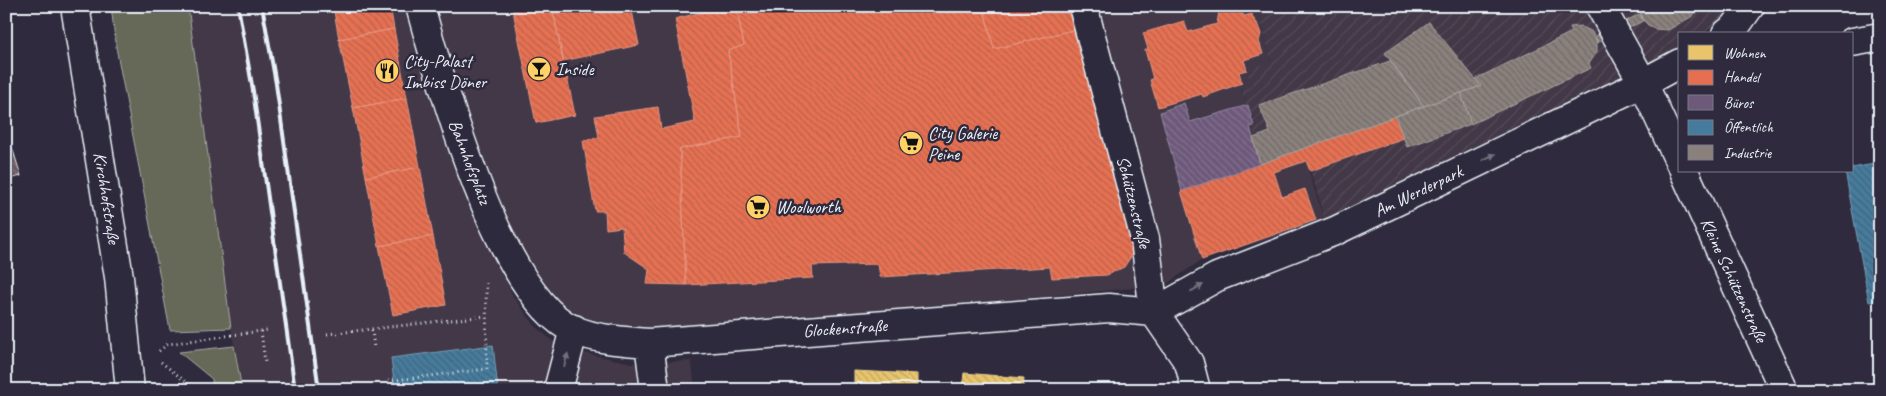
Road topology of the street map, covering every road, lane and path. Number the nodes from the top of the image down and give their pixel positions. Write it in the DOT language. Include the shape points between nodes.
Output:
graph roads {
  1 [pos="75,6"];
  2 [pos="420,6"];
  3 [pos="1083,6"];
  4 [pos="1600,6"];
  5 [pos="1750,6"];
  6 [pos="1729,32"];
  7 [pos="1880,37"];
  8 [pos="1854,42"];
  9 [pos="1678,64"];
  10 [pos="1643,82"];
  11 [pos="1678,159"];
  12 [pos="1684,172"];
  13 [pos="486,279"];
  14 [pos="544,306"];
  15 [pos="1154,312"];
  16 [pos="486,316"];
  17 [pos="268,330"];
  18 [pos="372,330"];
  19 [pos="574,330"];
  20 [pos="261,331"];
  21 [pos="327,334"];
  22 [pos="649,343"];
  23 [pos="374,348"];
  24 [pos="152,355"];
  25 [pos="159,361"];
  26 [pos="265,362"];
  27 [pos="388,380"];
  28 [pos="130,390"];
  29 [pos="196,390"];
  30 [pos="558,390"];
  31 [pos="655,390"];
  32 [pos="1196,390"];
  33 [pos="1784,390"];
  1 -- 28 [label="street, Kirchhofstraße" via="119,277"];
  2 -- 14 [label="street, Bahnhofsplatz" via="456,127 485,205 527,285"];
  3 -- 15 [label="street, Schützenstraße" via="1144,239"];
  4 -- 10 [label="street"];
  5 -- 6 [label="street" via="1736,28"];
  7 -- 8 [label="street"];
  9 -- 10 [label="street, Am Werderpark"];
  10 -- 11 [label="street"];
  15 -- 10 [label="street, Am Werderpark, one-way" via="1217,276 1335,231"];
  12 -- 33 [label="street, Kleine Schützenstraße"];
  13 -- 16 [label="path"];
  14 -- 19 [label="street, Glockenstraße"];
  15 -- 22 [label="street, Glockenstraße" via="1109,308"];
  15 -- 32 [label="street, Schützenstraße" via="1188,363"];
  16 -- 18 [label="path"];
  16 -- 27 [label="path" via="487,368"];
  17 -- 20 [label="path"];
  18 -- 21 [label="path"];
  18 -- 23 [label="path"];
  19 -- 22 [label="street, Glockenstraße" via="599,337"];
  30 -- 19 [label="street, one-way"];
  20 -- 24 [label="path" via="168,344"];
  20 -- 26 [label="path"];
  22 -- 31 [label="street"];
  25 -- 29 [label="path"];
}
